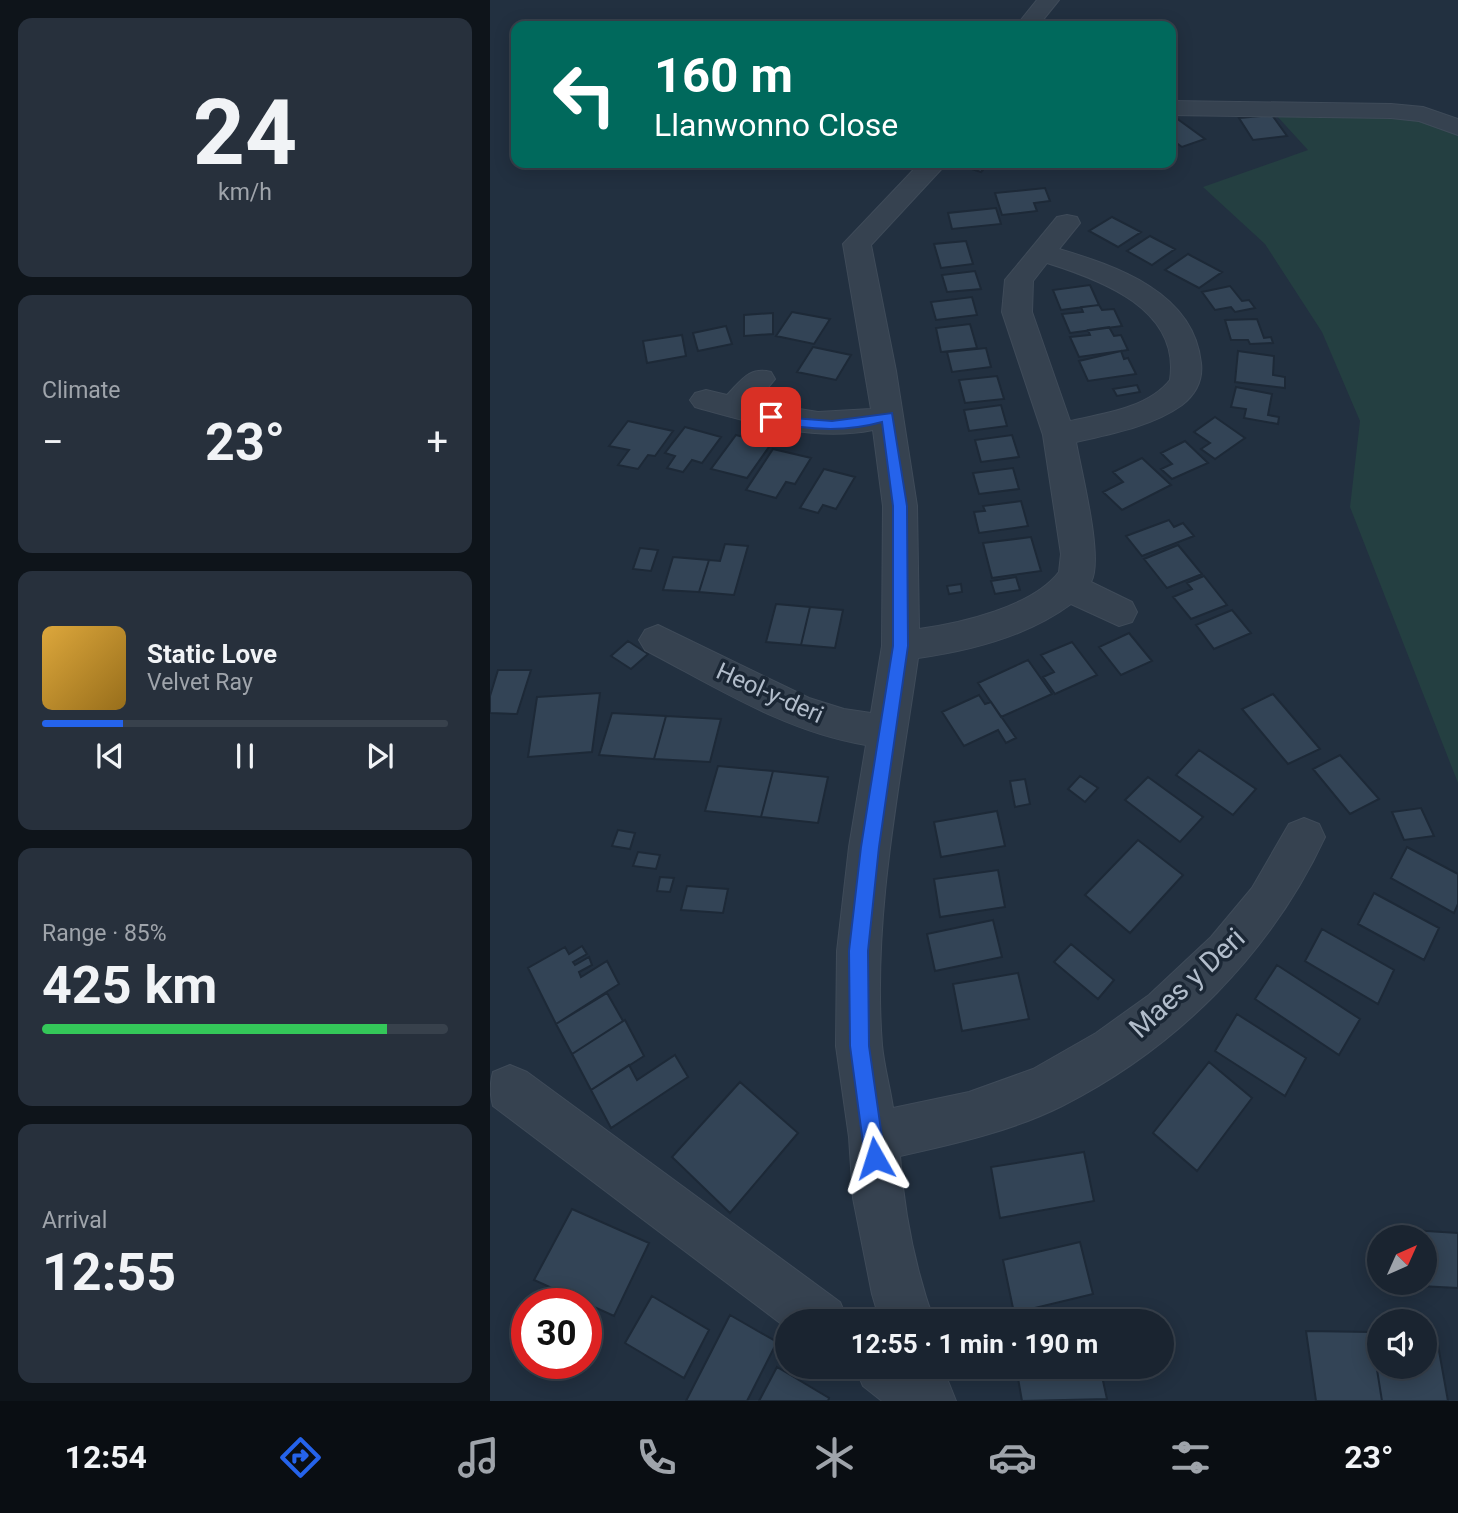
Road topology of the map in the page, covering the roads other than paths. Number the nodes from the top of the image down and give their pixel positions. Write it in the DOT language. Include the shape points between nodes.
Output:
graph roads {
  1 [pos="1048,0"];
  2 [pos="1031,21"];
  3 [pos="1176,108"];
  4 [pos="1458,128"];
  5 [pos="929,168"];
  6 [pos="1066,223"];
  7 [pos="1041,252"];
  8 [pos="760,379"];
  9 [pos="887,416"];
  10 [pos="1059,435"];
  11 [pos="1069,587"];
  12 [pos="1119,612"];
  13 [pos="658,640"];
  14 [pos="901,646"];
  15 [pos="887,732"];
  16 [pos="1304,838"];
  17 [pos="510,1089"];
  18 [pos="874,1137"];
  19 [pos="805,1309"];
  20 [pos="903,1309"];
  21 [pos="898,1379"];
  22 [pos="927,1379"];
  23 [pos="928,1401"];
  24 [pos="935,1401"];
  1 -- 2 [label="street"];
  3 -- 4 [label="street" via="1391,111 1423,114"];
  5 -- 9 [label="street" via="857,244"];
  6 -- 7 [label="street"];
  7 -- 10 [label="street" via="1019,280 1017,312"];
  7 -- 10 [label="street" via="1105,274 1145,296 1172,325 1183,346 1186,370 1183,387 1144,412"];
  8 -- 9 [label="street" via="720,404 793,422 832,425"];
  9 -- 14 [label="street" via="900,506"];
  10 -- 11 [label="street" via="1078,554 1077,575"];
  11 -- 12 [label="street"];
  11 -- 14 [label="street" via="1045,604 994,626 957,638"];
  13 -- 15 [label="street, Heol-y-deri" via="797,710"];
  14 -- 15 [label="street"];
  15 -- 18 [label="street" via="859,951 859,1046"];
  16 -- 18 [label="street, Maes y Deri" via="1267,902 1227,952 1165,1011 1113,1050 1045,1089 969,1116"];
  17 -- 19 [label="street"];
  18 -- 20 [label="street" via="878,1198"];
  21 -- 23 [label="street"];
  22 -- 24 [label="street"];
}
